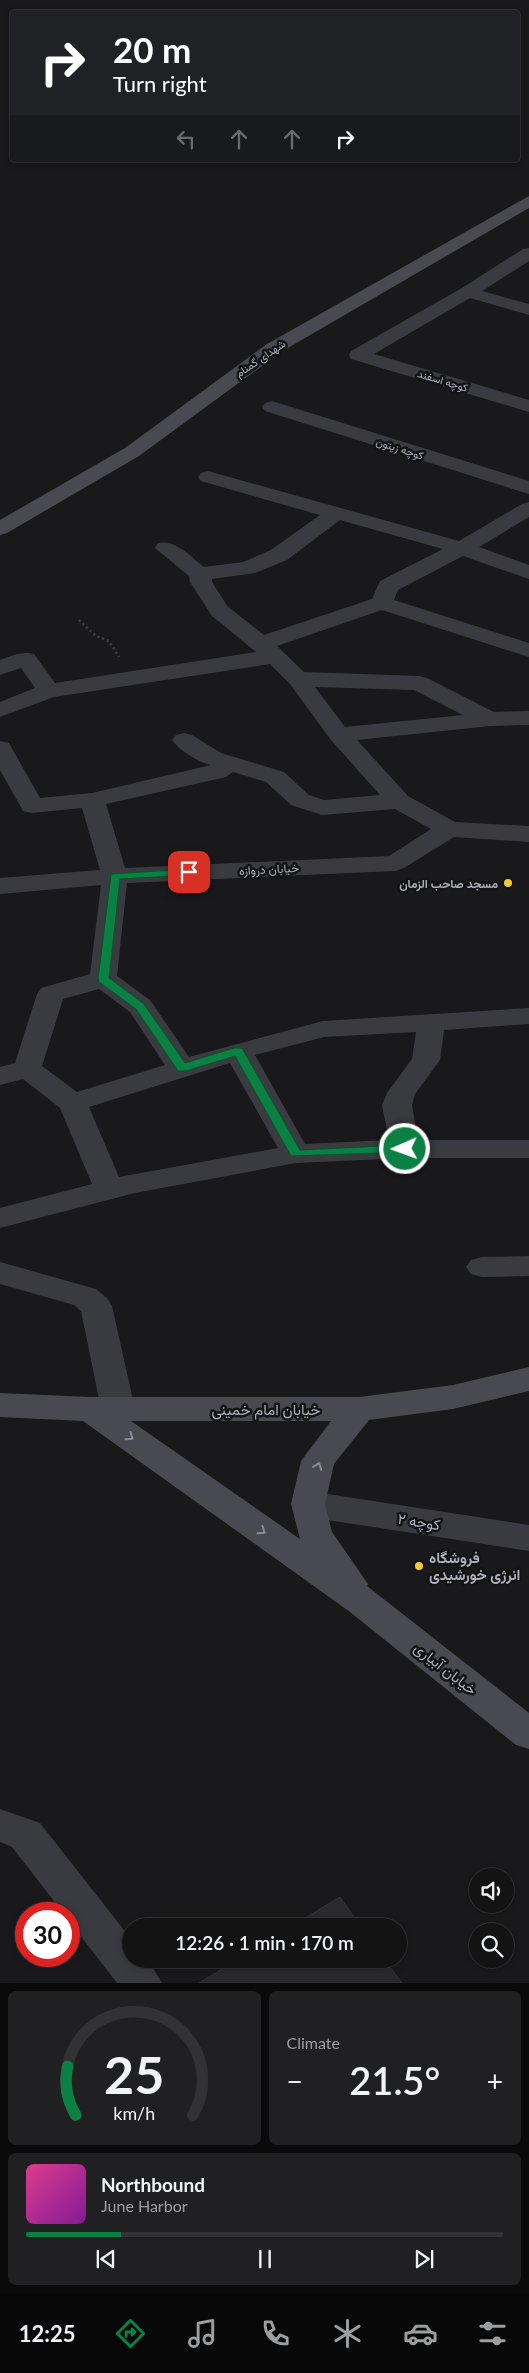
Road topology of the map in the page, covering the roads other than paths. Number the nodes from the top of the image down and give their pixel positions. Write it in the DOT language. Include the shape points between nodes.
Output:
graph roads {
  1 [pos="529,200"];
  2 [pos="529,253"];
  3 [pos="468,292"];
  4 [pos="529,310"];
  5 [pos="529,406"];
  6 [pos="272,407"];
  7 [pos="208,477"];
  8 [pos="529,488"];
  9 [pos="529,508"];
  10 [pos="336,513"];
  11 [pos="0,529"];
  12 [pos="166,548"];
  13 [pos="462,548"];
  14 [pos="529,572"];
  15 [pos="200,574"];
  16 [pos="382,603"];
  17 [pos="268,650"];
  18 [pos="529,650"];
  19 [pos="0,668"];
  20 [pos="298,679"];
  21 [pos="49,692"];
  22 [pos="0,710"];
  23 [pos="529,718"];
  24 [pos="490,719"];
  25 [pos="339,735"];
  26 [pos="184,740"];
  27 [pos="2,756"];
  28 [pos="226,763"];
  29 [pos="92,800"];
  30 [pos="399,802"];
  31 [pos="449,829"];
  32 [pos="529,834"];
  33 [pos="115,876"];
  34 [pos="0,886"];
  35 [pos="103,979"];
  36 [pos="529,1016"];
  37 [pos="430,1021"];
  38 [pos="238,1051"];
  39 [pos="182,1068"];
  40 [pos="14,1072"];
  41 [pos="73,1103"];
  42 [pos="405,1149"];
  43 [pos="529,1149"];
  44 [pos="296,1154"];
  45 [pos="109,1190"];
  46 [pos="0,1218"];
  47 [pos="529,1266"];
  48 [pos="482,1267"];
  49 [pos="0,1273"];
  50 [pos="529,1379"];
  51 [pos="0,1405"];
  52 [pos="104,1409"];
  53 [pos="359,1409"];
  54 [pos="308,1504"];
  55 [pos="529,1538"];
  56 [pos="363,1602"];
  57 [pos="529,1734"];
  58 [pos="0,1825"];
  59 [pos="141,1983"];
  1 -- 11 [label="street, شهدای گمنام" via="274,348 132,452"];
  2 -- 3 [label="street"];
  3 -- 4 [label="street"];
  3 -- 5 [label="street, کوچه اسفند" via="358,355"];
  6 -- 8 [label="street, کوچه زیتون"];
  7 -- 10 [label="street"];
  9 -- 13 [label="street"];
  10 -- 13 [label="street"];
  10 -- 15 [label="street" via="279,555 247,568"];
  12 -- 15 [label="street"];
  13 -- 14 [label="street"];
  13 -- 16 [label="street" via="388,586"];
  15 -- 17 [label="street" via="201,582 220,610"];
  16 -- 17 [label="street"];
  16 -- 18 [label="street"];
  17 -- 20 [label="street"];
  17 -- 21 [label="street" via="132,679"];
  19 -- 21 [label="street" via="26,659"];
  20 -- 24 [label="street" via="418,683"];
  20 -- 25 [label="street"];
  21 -- 22 [label="street"];
  23 -- 24 [label="street"];
  24 -- 25 [label="street"];
  25 -- 30 [label="street"];
  26 -- 28 [label="street"];
  27 -- 29 [label="street" via="32,806"];
  28 -- 29 [label="street" via="217,772"];
  28 -- 30 [label="street" via="275,777 300,800 322,808"];
  29 -- 33 [label="street"];
  30 -- 31 [label="street"];
  31 -- 32 [label="street"];
  31 -- 33 [label="street, خیابان دروازه" via="395,863"];
  33 -- 34 [label="street, خیابان دروازه"];
  33 -- 35 [label="street"];
  35 -- 39 [label="street" via="140,1006"];
  35 -- 40 [label="street" via="51,994"];
  36 -- 37 [label="street"];
  37 -- 38 [label="street" via="323,1029"];
  37 -- 42 [label="street" via="426,1060 396,1105"];
  38 -- 39 [label="street"];
  38 -- 44 [label="street"];
  39 -- 41 [label="street"];
  40 -- 41 [label="street"];
  41 -- 45 [label="street"];
  42 -- 43 [label="street"];
  42 -- 44 [label="street"];
  44 -- 45 [label="street"];
  45 -- 46 [label="street"];
  47 -- 48 [label="street"];
  49 -- 52 [label="street" via="85,1297 96,1306"];
  50 -- 53 [label="street, خیابان امام خمینی" via="453,1397"];
  51 -- 52 [label="street, خیابان امام خمینی"];
  52 -- 53 [label="street, خیابان امام خمینی"];
  52 -- 56 [label="street, one-way"];
  54 -- 53 [label="street, one-way" via="318,1461"];
  54 -- 55 [label="street, کوچه ۲"];
  54 -- 56 [label="street" via="315,1535"];
  56 -- 57 [label="street, خیابان آبیاری"];
  58 -- 59 [label="street" via="26,1835"];
}
